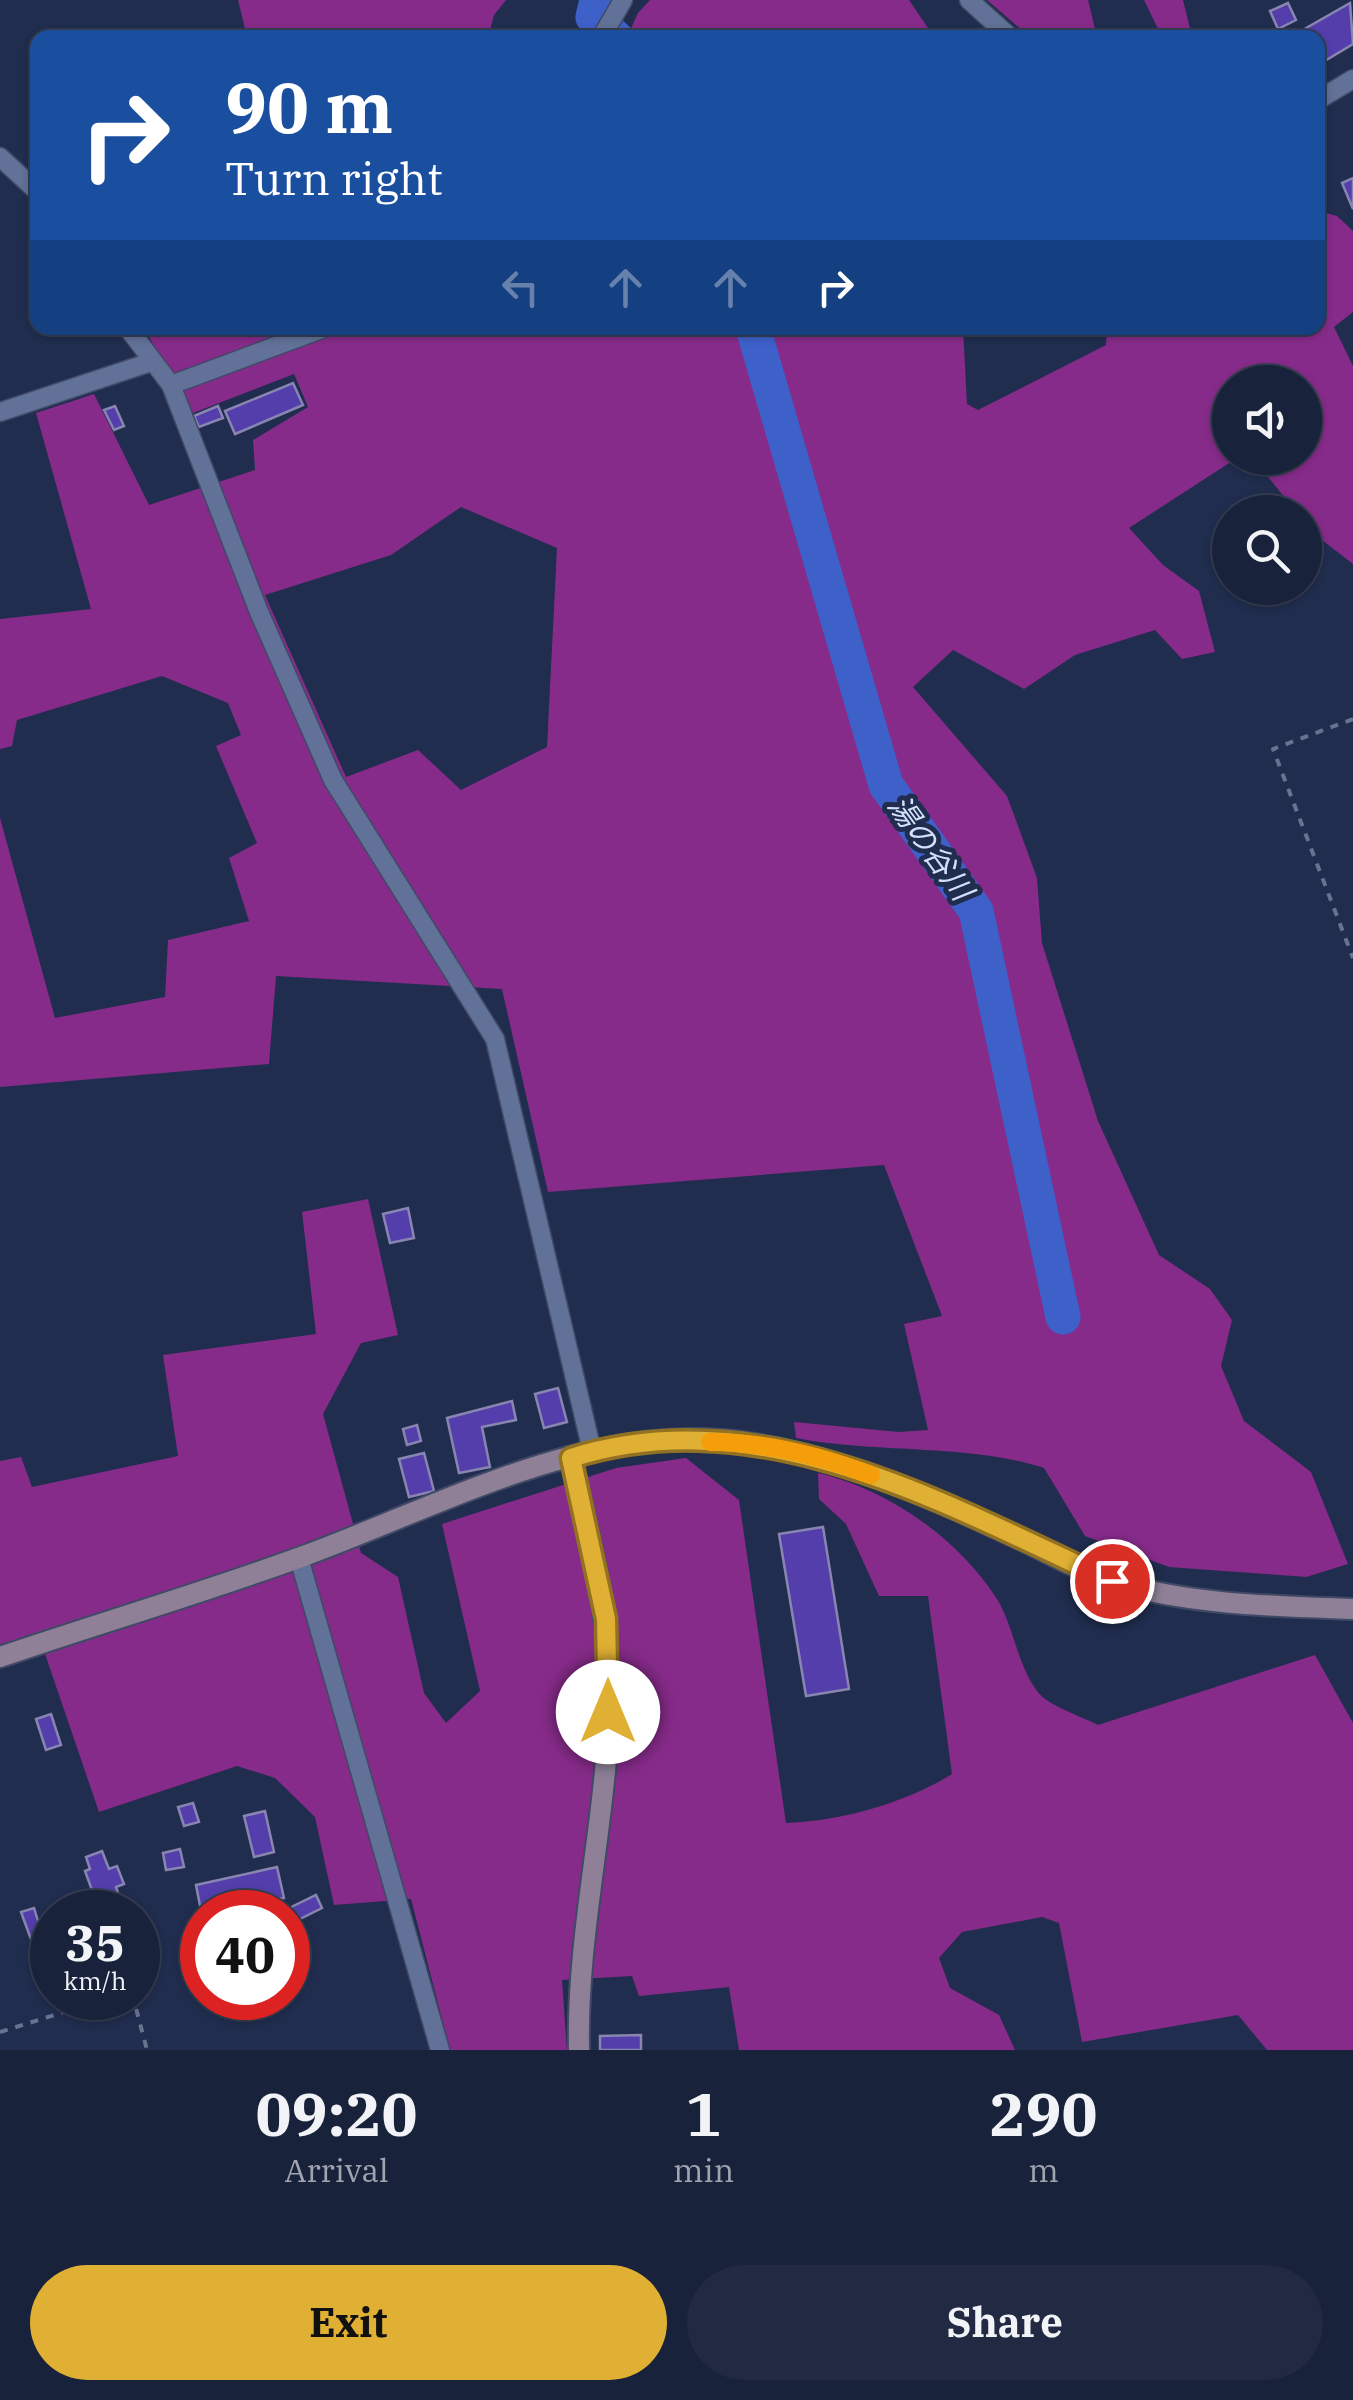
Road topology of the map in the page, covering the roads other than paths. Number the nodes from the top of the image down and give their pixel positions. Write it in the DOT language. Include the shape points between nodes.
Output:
graph roads {
  1 [pos="969,0"];
  2 [pos="620,5"];
  3 [pos="606,30"];
  4 [pos="1001,30"];
  5 [pos="1353,80"];
  6 [pos="1325,96"];
  7 [pos="0,157"];
  8 [pos="30,185"];
  9 [pos="133,335"];
  10 [pos="305,335"];
  11 [pos="151,362"];
  12 [pos="170,385"];
  13 [pos="0,412"];
  14 [pos="592,1451"];
  15 [pos="571,1458"];
  16 [pos="299,1558"];
  17 [pos="1353,1609"];
  18 [pos="0,1657"];
  19 [pos="440,2050"];
  20 [pos="579,2050"];
  1 -- 4 [label="street"];
  2 -- 3 [label="street"];
  5 -- 6 [label="street"];
  7 -- 8 [label="street"];
  9 -- 11 [label="street"];
  10 -- 12 [label="street"];
  11 -- 12 [label="street"];
  11 -- 13 [label="street"];
  12 -- 14 [label="street" via="334,780 495,1040"];
  14 -- 15 [label="street"];
  14 -- 17 [label="street" via="744,1442 812,1455 969,1515 1112,1581 1222,1604"];
  15 -- 16 [label="street"];
  15 -- 20 [label="street" via="606,1619 609,1680"];
  16 -- 18 [label="street"];
  16 -- 19 [label="street"];
}
